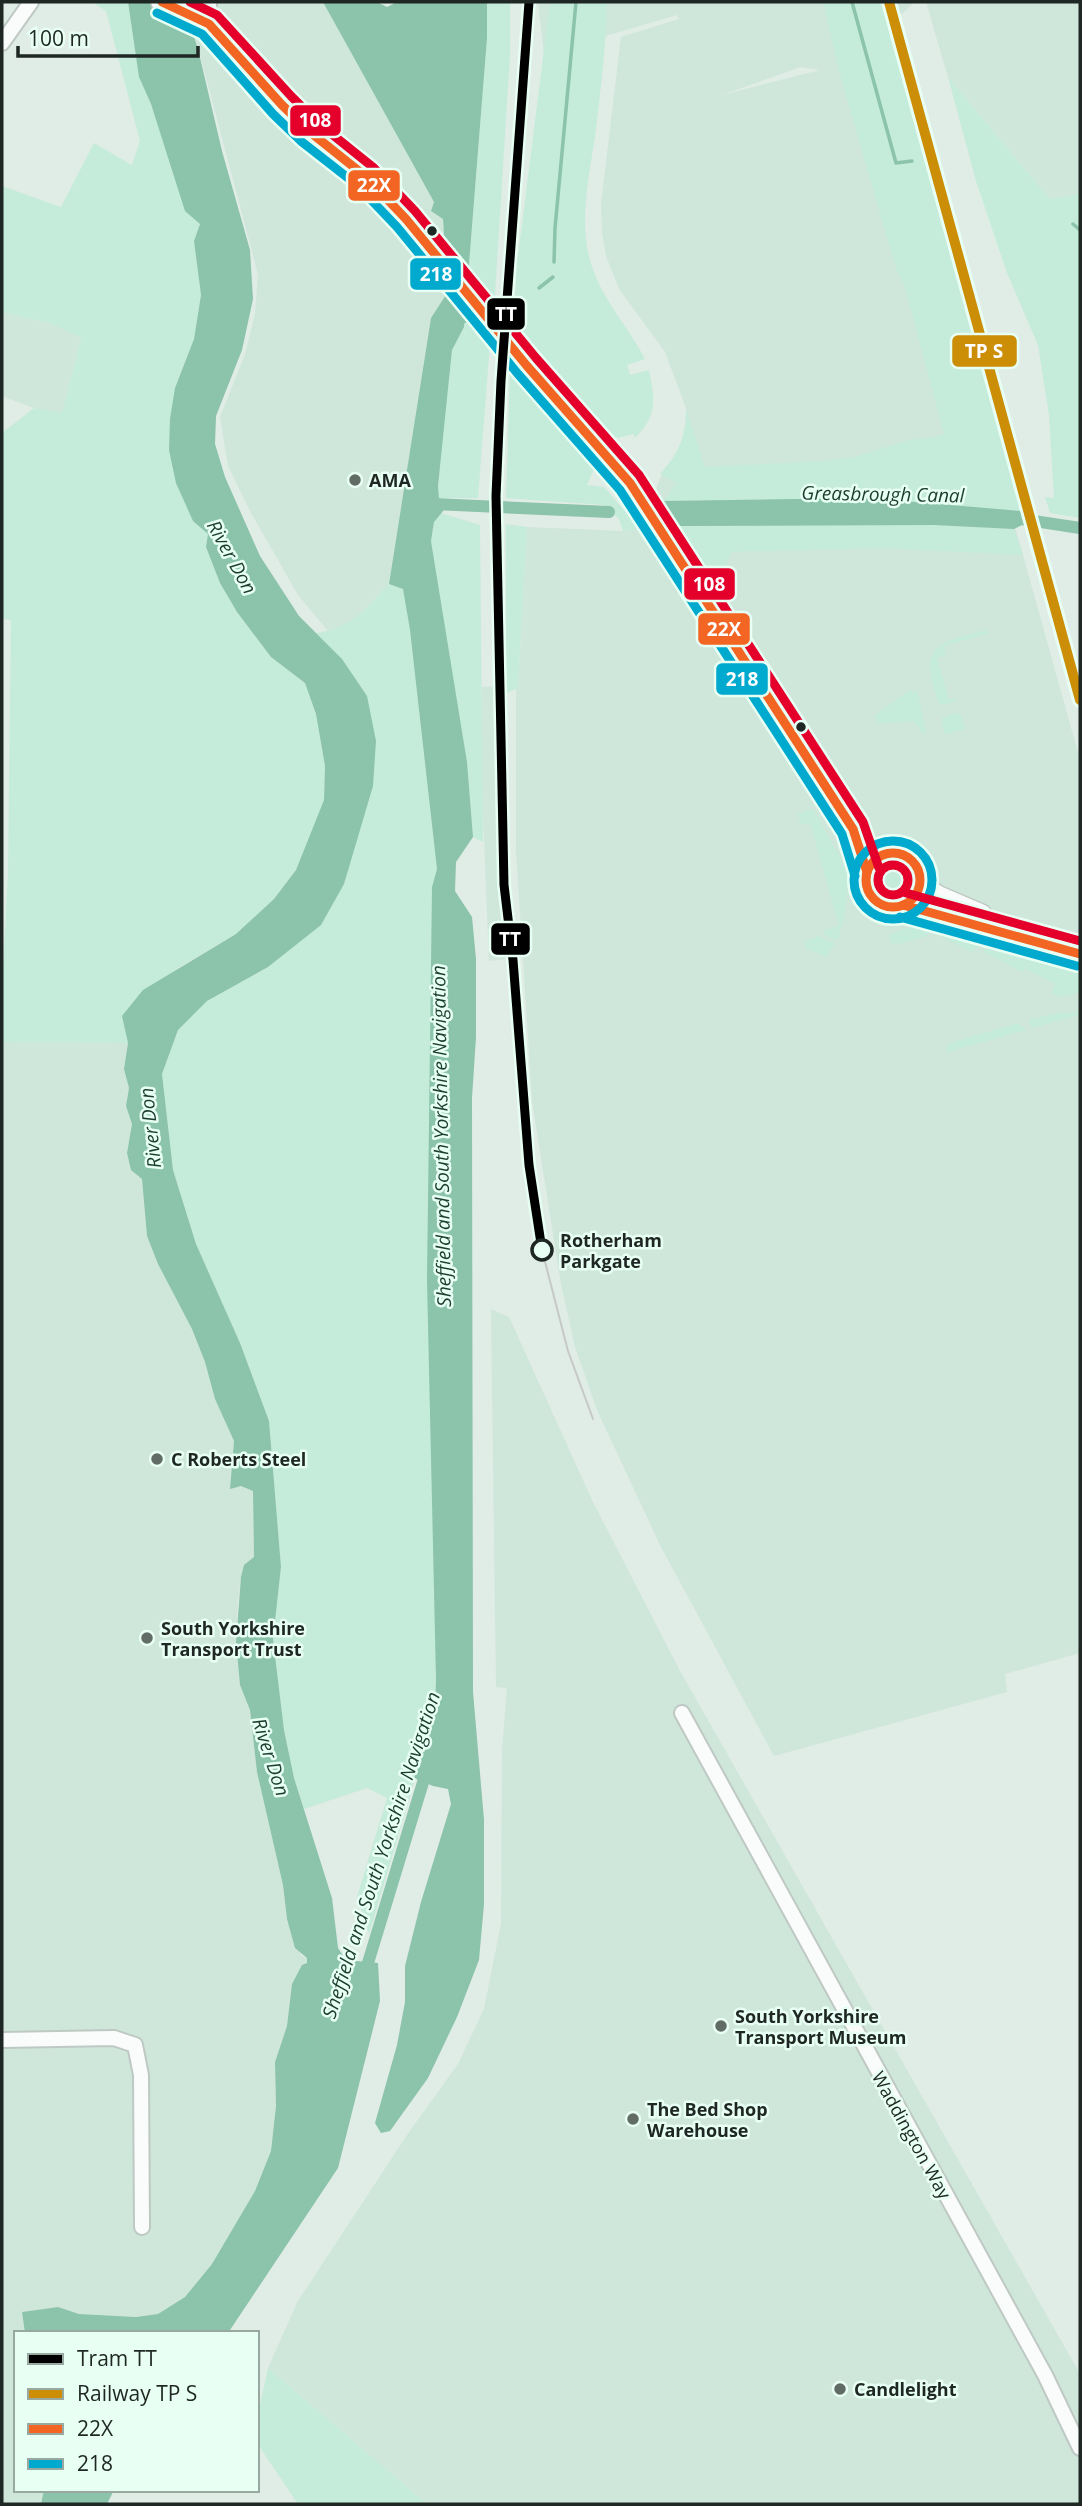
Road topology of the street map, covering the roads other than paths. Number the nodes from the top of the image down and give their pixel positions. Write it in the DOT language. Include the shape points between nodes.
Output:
graph roads {
  1 [pos="31,2"];
  2 [pos="162,2"];
  3 [pos="209,2"];
  4 [pos="209,24"];
  5 [pos="2,43"];
  6 [pos="853,829"];
  7 [pos="887,853"];
  8 [pos="867,872"];
  9 [pos="919,885"];
  10 [pos="903,905"];
  11 [pos="1053,947"];
  12 [pos="1080,954"];
  13 [pos="682,1713"];
  14 [pos="2,2039"];
  15 [pos="142,2227"];
  16 [pos="1080,2448"];
  1 -- 5 [label="street"];
  2 -- 4 [label="main road"];
  3 -- 4 [label="street"];
  4 -- 6 [label="main road" via="282,105 365,176 406,219 610,458"];
  6 -- 7 [label="main road"];
  6 -- 8 [label="main road"];
  7 -- 8 [label="main road" via="871,863"];
  7 -- 9 [label="main road" via="910,859 919,872"];
  8 -- 10 [label="main road" via="872,898 888,906"];
  9 -- 10 [label="main road"];
  9 -- 11 [label="main road"];
  10 -- 11 [label="main road"];
  11 -- 12 [label="main road"];
  13 -- 16 [label="street, Waddington Way" via="1045,2375"];
  14 -- 15 [label="street" via="114,2038 135,2045 141,2075"];
}
